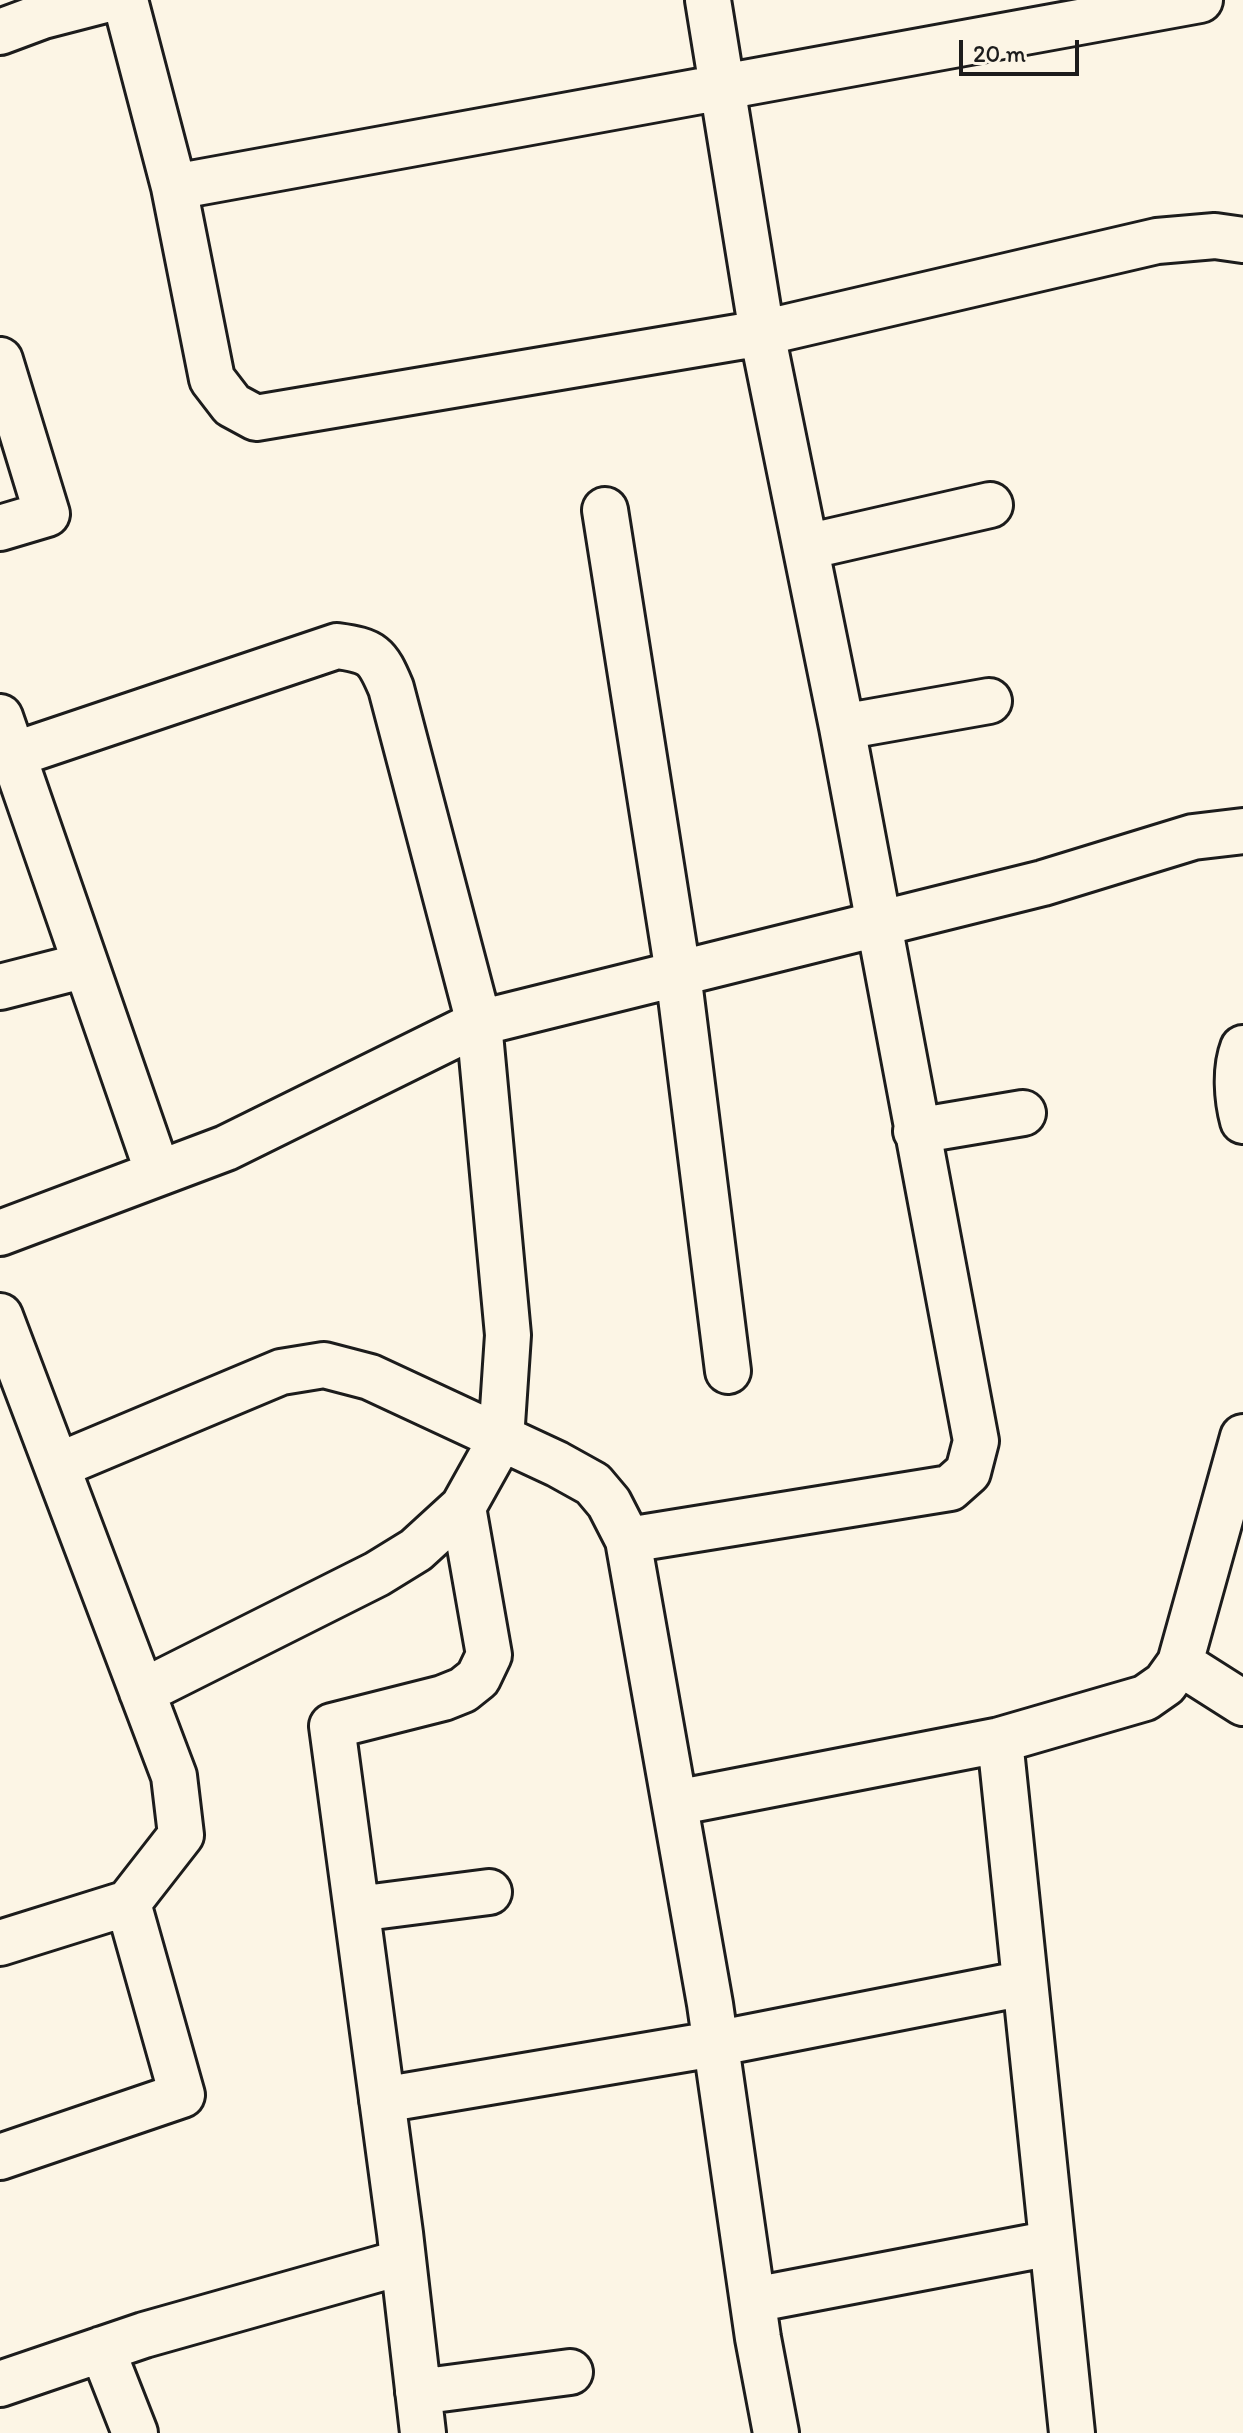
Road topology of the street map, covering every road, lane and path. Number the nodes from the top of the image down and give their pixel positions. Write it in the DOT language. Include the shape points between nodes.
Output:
graph roads {
  1 [pos="105,0"];
  2 [pos="125,0"];
  3 [pos="708,0"];
  4 [pos="1200,0"];
  5 [pos="0,32"];
  6 [pos="722,87"];
  7 [pos="174,187"];
  8 [pos="1243,240"];
  9 [pos="762,333"];
  10 [pos="0,360"];
  11 [pos="990,505"];
  12 [pos="605,510"];
  13 [pos="0,528"];
  14 [pos="806,547"];
  15 [pos="989,701"];
  16 [pos="842,727"];
  17 [pos="6,736"];
  18 [pos="1243,831"];
  19 [pos="878,924"];
  20 [pos="86,965"];
  21 [pos="678,973"];
  22 [pos="0,987"];
  23 [pos="479,1023"];
  24 [pos="1243,1048"];
  25 [pos="1023,1113"];
  26 [pos="1243,1121"];
  27 [pos="916,1131"];
  28 [pos="158,1173"];
  29 [pos="0,1233"];
  30 [pos="0,1316"];
  31 [pos="728,1371"];
  32 [pos="1243,1437"];
  33 [pos="501,1439"];
  34 [pos="57,1466"];
  35 [pos="463,1507"];
  36 [pos="628,1540"];
  37 [pos="1180,1663"];
  38 [pos="142,1692"];
  39 [pos="1243,1703"];
  40 [pos="1000,1740"];
  41 [pos="675,1803"];
  42 [pos="489,1892"];
  43 [pos="128,1903"];
  44 [pos="357,1909"];
  45 [pos="0,1943"];
  46 [pos="1025,1983"];
  47 [pos="714,2044"];
  48 [pos="382,2100"];
  49 [pos="0,2157"];
  50 [pos="1052,2243"];
  51 [pos="403,2262"];
  52 [pos="753,2300"];
  53 [pos="102,2349"];
  54 [pos="570,2372"];
  55 [pos="0,2384"];
  56 [pos="420,2412"];
  57 [pos="135,2433"];
  58 [pos="776,2433"];
  59 [pos="1072,2433"];
  1 -- 5 [label="street"];
  2 -- 7 [label="street"];
  3 -- 6 [label="street"];
  4 -- 6 [label="street"];
  6 -- 7 [label="street"];
  6 -- 9 [label="street"];
  7 -- 9 [label="street" via="212,379 232,405 256,418"];
  8 -- 9 [label="street" via="1215,236 1157,241"];
  9 -- 14 [label="street"];
  10 -- 13 [label="street" via="47,514"];
  11 -- 14 [label="street"];
  12 -- 21 [label="street"];
  14 -- 16 [label="street"];
  15 -- 16 [label="street"];
  16 -- 19 [label="street"];
  17 -- 20 [label="street"];
  17 -- 23 [label="street" via="337,646 364,650 381,664 391,688"];
  18 -- 19 [label="street" via="1193,837 1043,883"];
  19 -- 21 [label="street"];
  19 -- 27 [label="street"];
  20 -- 22 [label="street"];
  20 -- 28 [label="street"];
  21 -- 23 [label="street"];
  21 -- 31 [label="street"];
  23 -- 28 [label="street" via="226,1148"];
  23 -- 33 [label="street" via="508,1335"];
  24 -- 26 [label="street"];
  25 -- 27 [label="street"];
  27 -- 36 [label="street" via="976,1441 968,1472 950,1488"];
  28 -- 29 [label="street"];
  30 -- 34 [label="street"];
  32 -- 37 [label="street"];
  33 -- 34 [label="street" via="370,1377 324,1365 281,1372"];
  33 -- 35 [label="street"];
  33 -- 36 [label="street" via="593,1484"];
  34 -- 38 [label="street"];
  35 -- 38 [label="street" via="416,1550 377,1574"];
  35 -- 44 [label="street" via="489,1655 478,1678 443,1698 332,1726"];
  36 -- 41 [label="street"];
  37 -- 39 [label="street"];
  37 -- 40 [label="street" via="1165,1684 1145,1698"];
  38 -- 43 [label="street" via="174,1776 181,1835"];
  40 -- 41 [label="street"];
  40 -- 46 [label="street"];
  41 -- 47 [label="street"];
  42 -- 44 [label="street"];
  43 -- 45 [label="street"];
  43 -- 49 [label="street" via="182,2095"];
  44 -- 48 [label="street"];
  46 -- 47 [label="street"];
  46 -- 50 [label="street"];
  47 -- 48 [label="street"];
  47 -- 52 [label="street"];
  48 -- 51 [label="street"];
  50 -- 52 [label="street"];
  50 -- 59 [label="street"];
  51 -- 53 [label="street"];
  51 -- 56 [label="street"];
  52 -- 58 [label="street"];
  53 -- 55 [label="street"];
  53 -- 57 [label="street"];
  54 -- 56 [label="street"];
}
